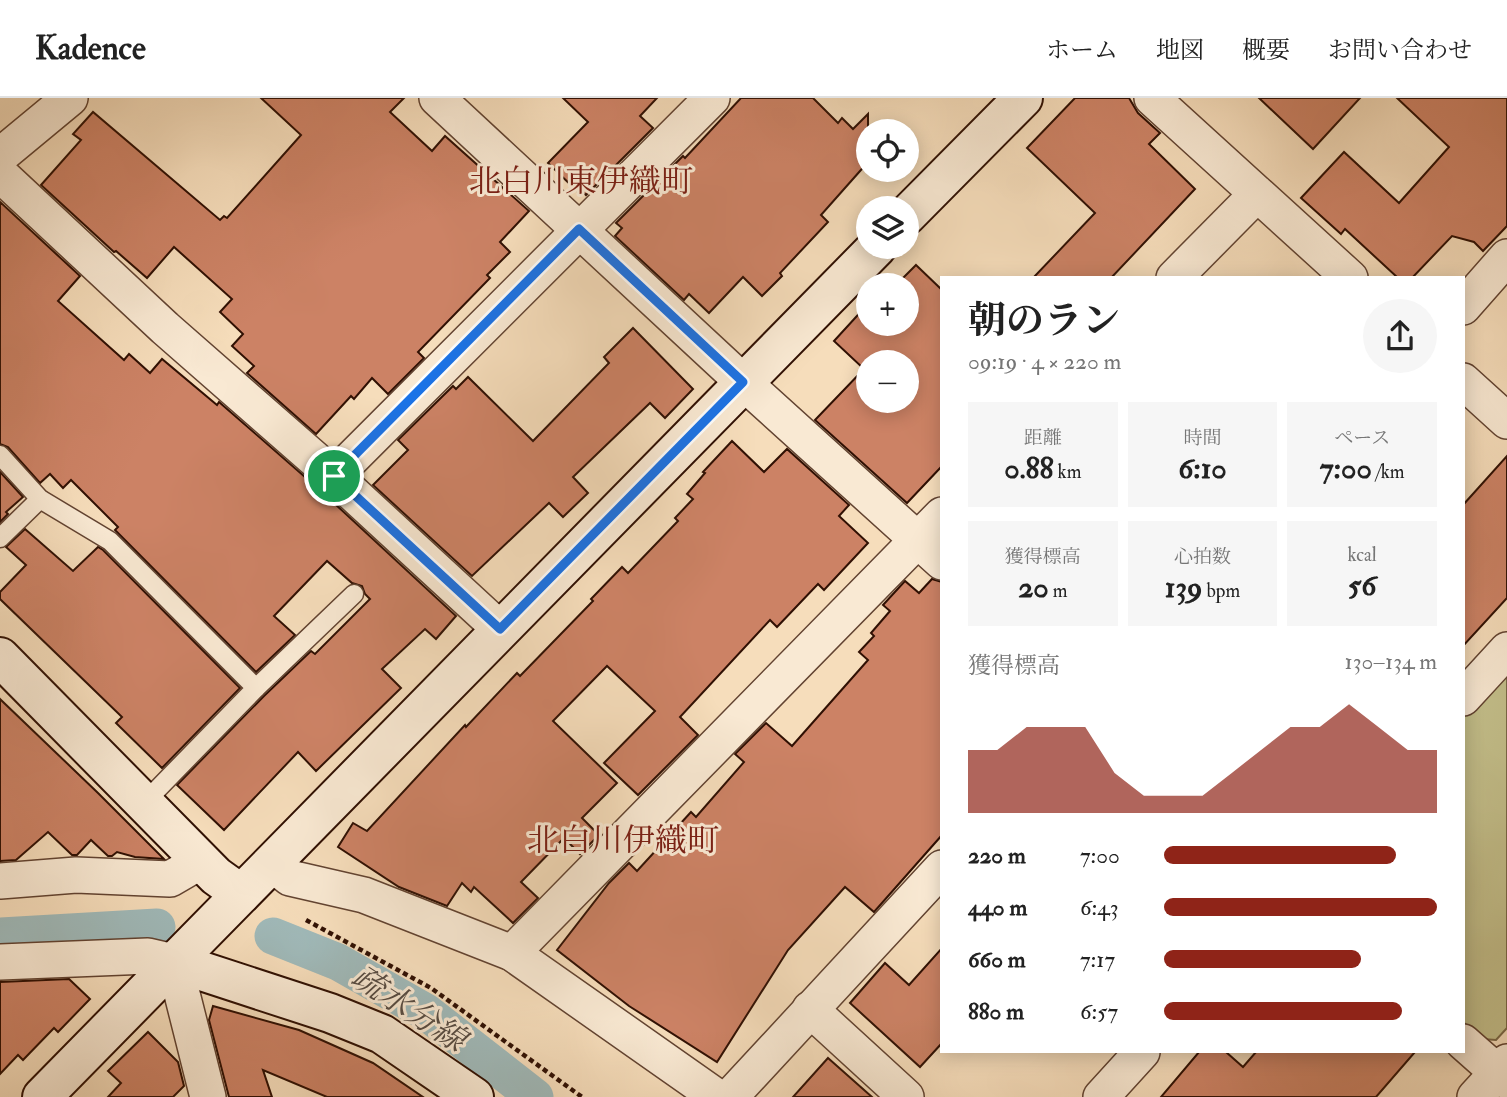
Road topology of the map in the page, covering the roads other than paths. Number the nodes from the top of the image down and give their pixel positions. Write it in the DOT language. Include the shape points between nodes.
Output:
graph roads {
  1 [pos="71,98"];
  2 [pos="437,98"];
  3 [pos="712,98"];
  4 [pos="1023,98"];
  5 [pos="1152,98"];
  6 [pos="0,156"];
  7 [pos="0,174"];
  8 [pos="1257,194"];
  9 [pos="919,203"];
  10 [pos="579,229"];
  11 [pos="1507,257"];
  12 [pos="865,259"];
  13 [pos="1176,276"];
  14 [pos="1348,276"];
  15 [pos="1465,305"];
  16 [pos="743,382"];
  17 [pos="1465,383"];
  18 [pos="1507,421"];
  19 [pos="0,455"];
  20 [pos="334,476"];
  21 [pos="40,499"];
  22 [pos="940,521"];
  23 [pos="0,538"];
  24 [pos="929,551"];
  25 [pos="354,594"];
  26 [pos="500,629"];
  27 [pos="1507,650"];
  28 [pos="0,657"];
  29 [pos="256,688"];
  30 [pos="1465,696"];
  31 [pos="144,803"];
  32 [pos="201,861"];
  33 [pos="271,863"];
  34 [pos="940,870"];
  35 [pos="0,881"];
  36 [pos="241,894"];
  37 [pos="512,953"];
  38 [pos="0,962"];
  39 [pos="173,962"];
  40 [pos="810,1009"];
  41 [pos="1465,1044"];
  42 [pos="1141,1053"];
  43 [pos="1497,1078"];
  44 [pos="42,1097"];
  45 [pos="208,1097"];
  46 [pos="474,1097"];
  47 [pos="717,1097"];
  48 [pos="730,1097"];
  49 [pos="906,1097"];
  50 [pos="1101,1097"];
  1 -- 6 [label="street"];
  2 -- 10 [label="street"];
  3 -- 10 [label="street"];
  4 -- 9 [label="street"];
  5 -- 8 [label="street"];
  7 -- 20 [label="street" via="165,328"];
  8 -- 13 [label="street"];
  8 -- 14 [label="street"];
  10 -- 16 [label="street"];
  10 -- 20 [label="street"];
  11 -- 15 [label="street"];
  12 -- 16 [label="street"];
  16 -- 24 [label="street"];
  16 -- 26 [label="street"];
  17 -- 18 [label="street"];
  19 -- 21 [label="lane"];
  20 -- 26 [label="street"];
  21 -- 23 [label="lane"];
  21 -- 29 [label="lane" via="110,541"];
  22 -- 24 [label="street"];
  24 -- 37 [label="street"];
  25 -- 29 [label="lane"];
  26 -- 33 [label="street"];
  27 -- 30 [label="street"];
  28 -- 31 [label="street"];
  29 -- 31 [label="lane"];
  31 -- 32 [label="street"];
  32 -- 35 [label="street" via="170,879 76,875"];
  32 -- 36 [label="street"];
  33 -- 36 [label="street"];
  33 -- 37 [label="street" via="290,878 365,895"];
  34 -- 40 [label="street"];
  36 -- 39 [label="street"];
  37 -- 47 [label="street"];
  38 -- 39 [label="street" via="148,956"];
  39 -- 44 [label="street"];
  39 -- 45 [label="street"];
  39 -- 46 [label="street" via="382,1034"];
  40 -- 48 [label="street"];
  40 -- 49 [label="street"];
  41 -- 43 [label="street"];
  42 -- 50 [label="street"];
}
